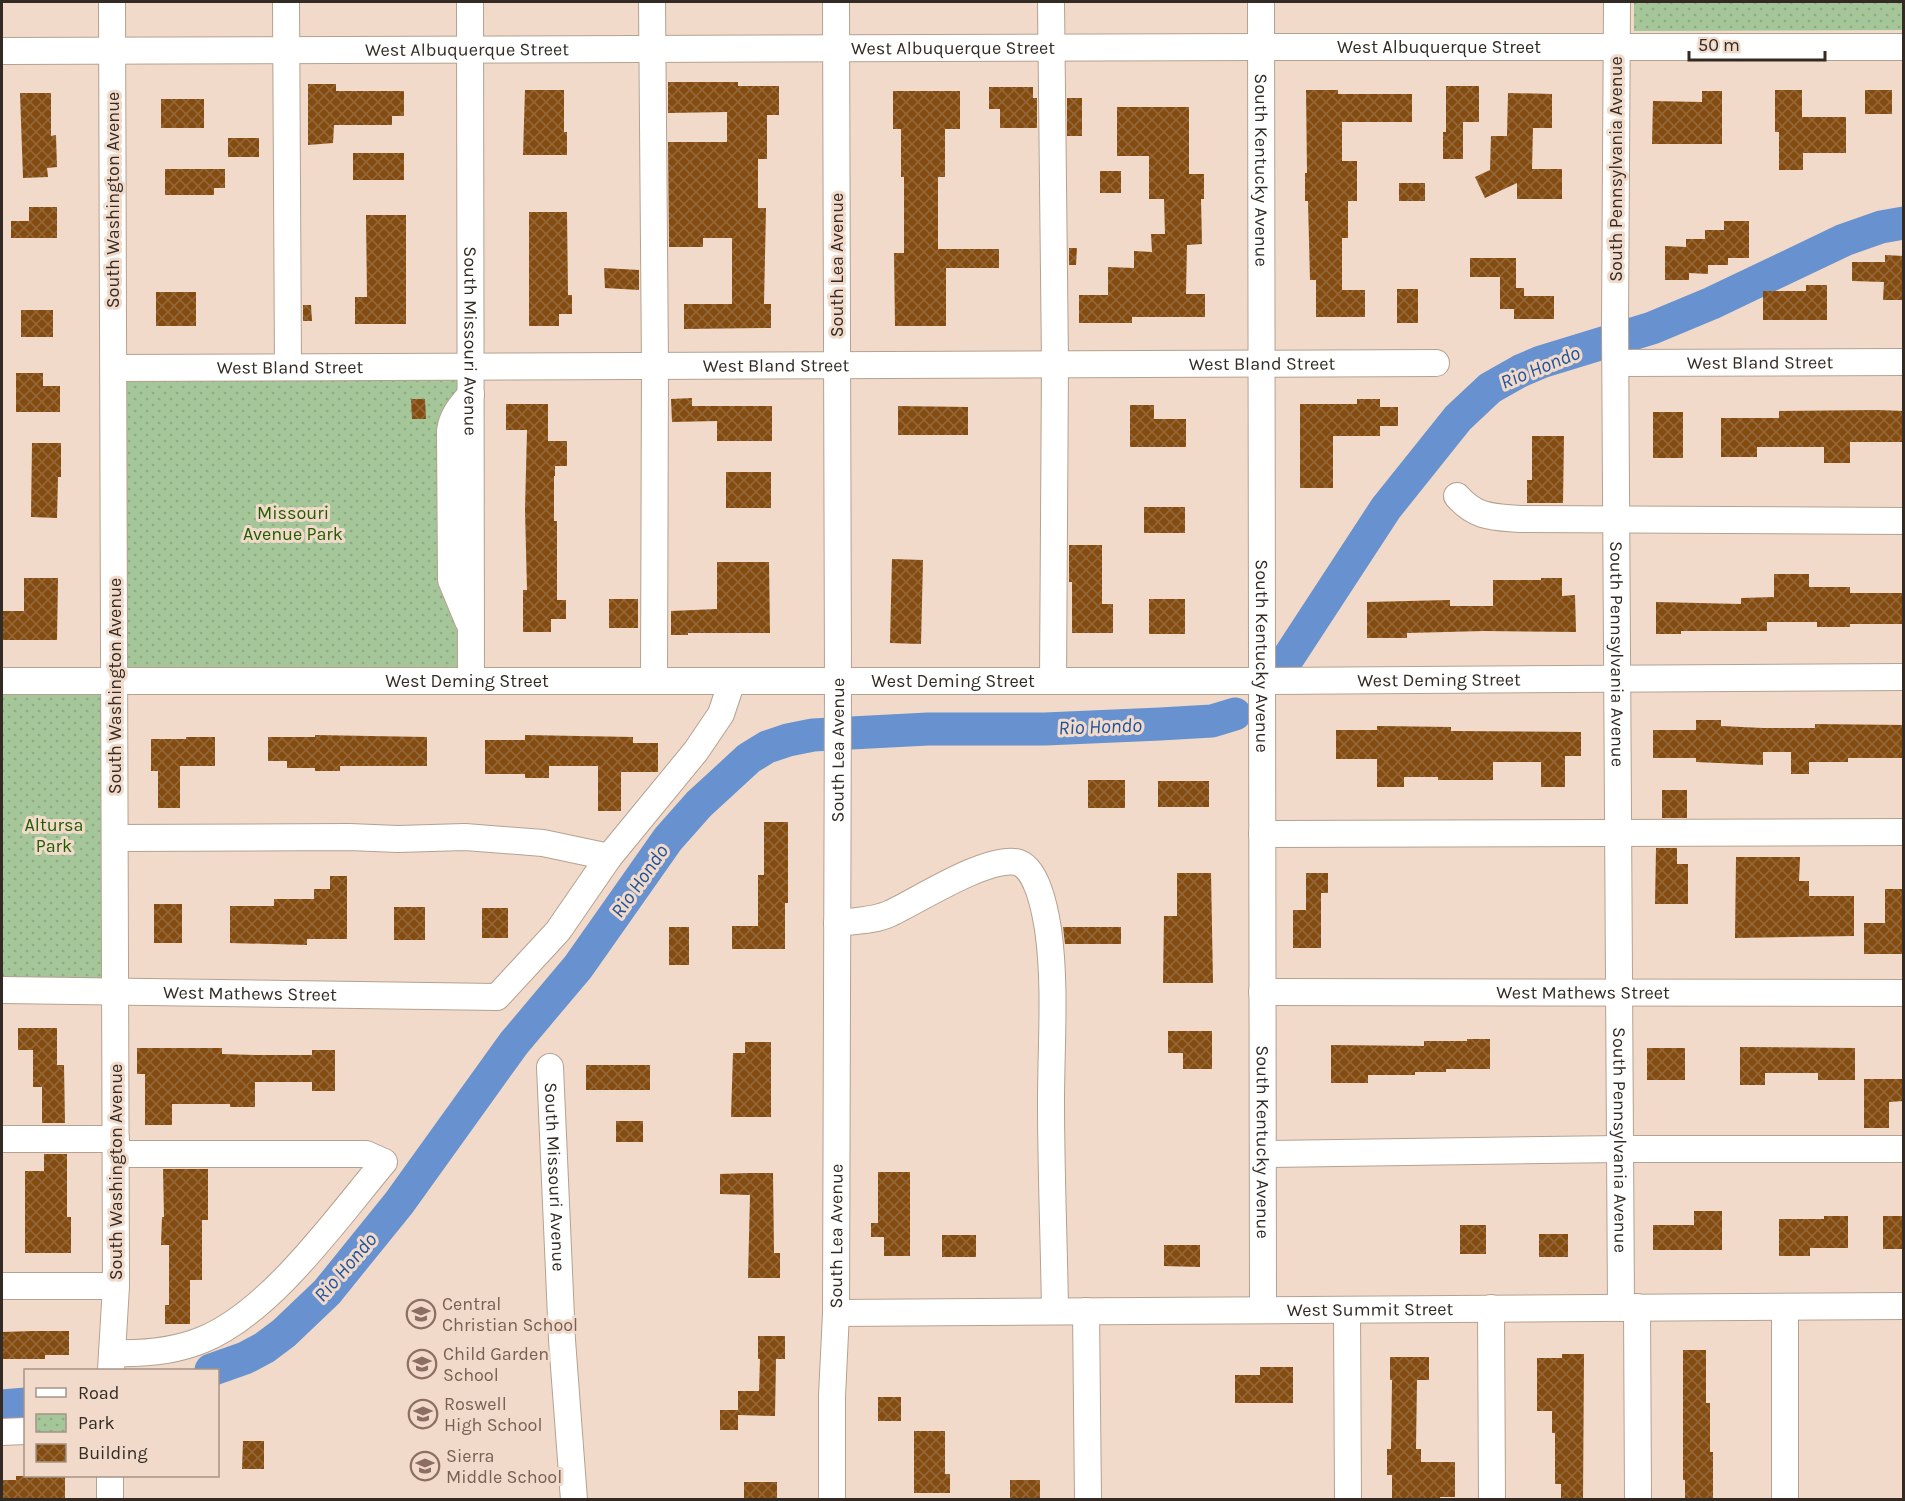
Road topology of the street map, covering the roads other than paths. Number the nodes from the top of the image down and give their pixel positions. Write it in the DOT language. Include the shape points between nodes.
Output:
graph roads {
  1 [pos="112,2"];
  2 [pos="286,2"];
  3 [pos="470,2"];
  4 [pos="652,2"];
  5 [pos="836,2"];
  6 [pos="1051,2"];
  7 [pos="1261,2"];
  8 [pos="1617,2"];
  9 [pos="1617,46"];
  10 [pos="1261,47"];
  11 [pos="836,48"];
  12 [pos="1051,48"];
  13 [pos="1904,48"];
  14 [pos="470,49"];
  15 [pos="652,49"];
  16 [pos="286,50"];
  17 [pos="2,51"];
  18 [pos="112,51"];
  19 [pos="1261,362"];
  20 [pos="1904,362"];
  21 [pos="1436,363"];
  22 [pos="1616,363"];
  23 [pos="1055,364"];
  24 [pos="837,365"];
  25 [pos="471,366"];
  26 [pos="655,366"];
  27 [pos="288,367"];
  28 [pos="114,368"];
  29 [pos="1457,496"];
  30 [pos="1617,521"];
  31 [pos="1904,521"];
  32 [pos="1904,677"];
  33 [pos="1618,678"];
  34 [pos="2,681"];
  35 [pos="115,681"];
  36 [pos="471,681"];
  37 [pos="654,681"];
  38 [pos="732,681"];
  39 [pos="838,681"];
  40 [pos="1053,681"];
  41 [pos="1262,681"];
  42 [pos="1904,832"];
  43 [pos="1262,834"];
  44 [pos="1618,835"];
  45 [pos="116,838"];
  46 [pos="609,857"];
  47 [pos="837,923"];
  48 [pos="2,990"];
  49 [pos="116,990"];
  50 [pos="1262,992"];
  51 [pos="1904,993"];
  52 [pos="1618,994"];
  53 [pos="550,1067"];
  54 [pos="2,1139"];
  55 [pos="116,1147"];
  56 [pos="1620,1149"];
  57 [pos="1904,1149"];
  58 [pos="1263,1154"];
  59 [pos="2,1286"];
  60 [pos="116,1286"];
  61 [pos="1904,1306"];
  62 [pos="1629,1307"];
  63 [pos="1785,1307"];
  64 [pos="1491,1308"];
  65 [pos="1263,1310"];
  66 [pos="1347,1310"];
  67 [pos="1055,1311"];
  68 [pos="1086,1311"];
  69 [pos="836,1313"];
  70 [pos="112,1362"];
  71 [pos="24,1431"];
  72 [pos="2,1432"];
  73 [pos="110,1477"];
  74 [pos="110,1500"];
  75 [pos="574,1500"];
  76 [pos="832,1500"];
  77 [pos="1088,1500"];
  78 [pos="1348,1500"];
  79 [pos="1492,1500"];
  80 [pos="1638,1500"];
  81 [pos="1785,1500"];
  1 -- 18 [label="street, South Washington Avenue"];
  2 -- 16 [label="street"];
  3 -- 14 [label="street, South Missouri Avenue"];
  4 -- 15 [label="street"];
  5 -- 11 [label="street, South Lea Avenue"];
  6 -- 12 [label="street"];
  7 -- 10 [label="street, South Kentucky Avenue"];
  8 -- 9 [label="street, South Pennsylvania Avenue"];
  9 -- 10 [label="street, West Albuquerque Street"];
  9 -- 13 [label="street, West Albuquerque Street"];
  9 -- 22 [label="street, South Pennsylvania Avenue"];
  10 -- 12 [label="street, West Albuquerque Street"];
  10 -- 19 [label="street, South Kentucky Avenue"];
  11 -- 12 [label="street, West Albuquerque Street"];
  11 -- 15 [label="street, West Albuquerque Street"];
  11 -- 24 [label="street, South Lea Avenue"];
  12 -- 23 [label="street"];
  14 -- 15 [label="street, West Albuquerque Street"];
  14 -- 16 [label="street, West Albuquerque Street"];
  14 -- 25 [label="street, South Missouri Avenue"];
  15 -- 26 [label="street"];
  16 -- 18 [label="street, West Albuquerque Street"];
  16 -- 27 [label="street"];
  17 -- 18 [label="street, West Albuquerque Street"];
  18 -- 28 [label="street, South Washington Avenue"];
  19 -- 21 [label="street, West Bland Street"];
  19 -- 23 [label="street, West Bland Street"];
  19 -- 41 [label="street, South Kentucky Avenue"];
  20 -- 22 [label="street, West Bland Street"];
  22 -- 30 [label="street, South Pennsylvania Avenue"];
  23 -- 24 [label="street, West Bland Street"];
  23 -- 40 [label="street"];
  24 -- 26 [label="street, West Bland Street"];
  24 -- 39 [label="street, South Lea Avenue"];
  25 -- 26 [label="street, West Bland Street"];
  25 -- 27 [label="street, West Bland Street"];
  25 -- 36 [label="street, South Missouri Avenue"];
  26 -- 37 [label="street"];
  27 -- 28 [label="street, West Bland Street"];
  28 -- 35 [label="street, South Washington Avenue"];
  29 -- 30 [label="street" via="1478,514 1495,518"];
  30 -- 31 [label="street"];
  30 -- 33 [label="street, South Pennsylvania Avenue"];
  32 -- 33 [label="street, West Deming Street"];
  33 -- 41 [label="street, West Deming Street"];
  33 -- 44 [label="street, South Pennsylvania Avenue"];
  34 -- 35 [label="street, West Deming Street"];
  35 -- 36 [label="street, West Deming Street"];
  35 -- 45 [label="street, South Washington Avenue"];
  36 -- 37 [label="street, West Deming Street"];
  37 -- 38 [label="street, West Deming Street"];
  38 -- 39 [label="street, West Deming Street"];
  38 -- 46 [label="street" via="721,714 702,742"];
  39 -- 40 [label="street, West Deming Street"];
  39 -- 47 [label="street, South Lea Avenue"];
  40 -- 41 [label="street, West Deming Street"];
  41 -- 43 [label="street, South Kentucky Avenue"];
  42 -- 44 [label="street"];
  43 -- 44 [label="street"];
  43 -- 50 [label="street, South Kentucky Avenue"];
  44 -- 52 [label="street, South Pennsylvania Avenue"];
  45 -- 46 [label="street" via="465,837 543,843"];
  45 -- 49 [label="street, South Washington Avenue"];
  46 -- 49 [label="street, West Mathews Street" via="558,931 497,997"];
  47 -- 67 [label="street" via="889,915 960,876 1008,861 1028,868 1033,876 1050,950"];
  47 -- 69 [label="street, South Lea Avenue"];
  48 -- 49 [label="street, West Mathews Street"];
  49 -- 55 [label="street, South Washington Avenue"];
  50 -- 52 [label="street, West Mathews Street"];
  50 -- 58 [label="street, South Kentucky Avenue"];
  51 -- 52 [label="street, West Mathews Street"];
  52 -- 56 [label="street, South Pennsylvania Avenue"];
  53 -- 75 [label="street, South Missouri Avenue" via="562,1340"];
  54 -- 55 [label="street"];
  55 -- 60 [label="street, South Washington Avenue"];
  55 -- 70 [label="street" via="366,1154 384,1162 292,1272 254,1308 202,1340"];
  56 -- 57 [label="street"];
  56 -- 58 [label="street"];
  56 -- 62 [label="street, South Pennsylvania Avenue"];
  58 -- 65 [label="street, South Kentucky Avenue"];
  59 -- 60 [label="street"];
  60 -- 70 [label="street, South Washington Avenue"];
  61 -- 63 [label="street, West Summit Street"];
  62 -- 63 [label="street, West Summit Street"];
  62 -- 64 [label="street, West Summit Street"];
  62 -- 80 [label="street, South Pennsylvania Avenue"];
  63 -- 81 [label="street"];
  64 -- 66 [label="street, West Summit Street"];
  64 -- 79 [label="street"];
  65 -- 66 [label="street, West Summit Street"];
  65 -- 68 [label="street, West Summit Street"];
  66 -- 78 [label="street"];
  67 -- 68 [label="street, West Summit Street"];
  67 -- 69 [label="street, West Summit Street"];
  68 -- 77 [label="street"];
  69 -- 76 [label="street, South Lea Avenue"];
  71 -- 72 [label="street"];
  73 -- 74 [label="street"];
}
